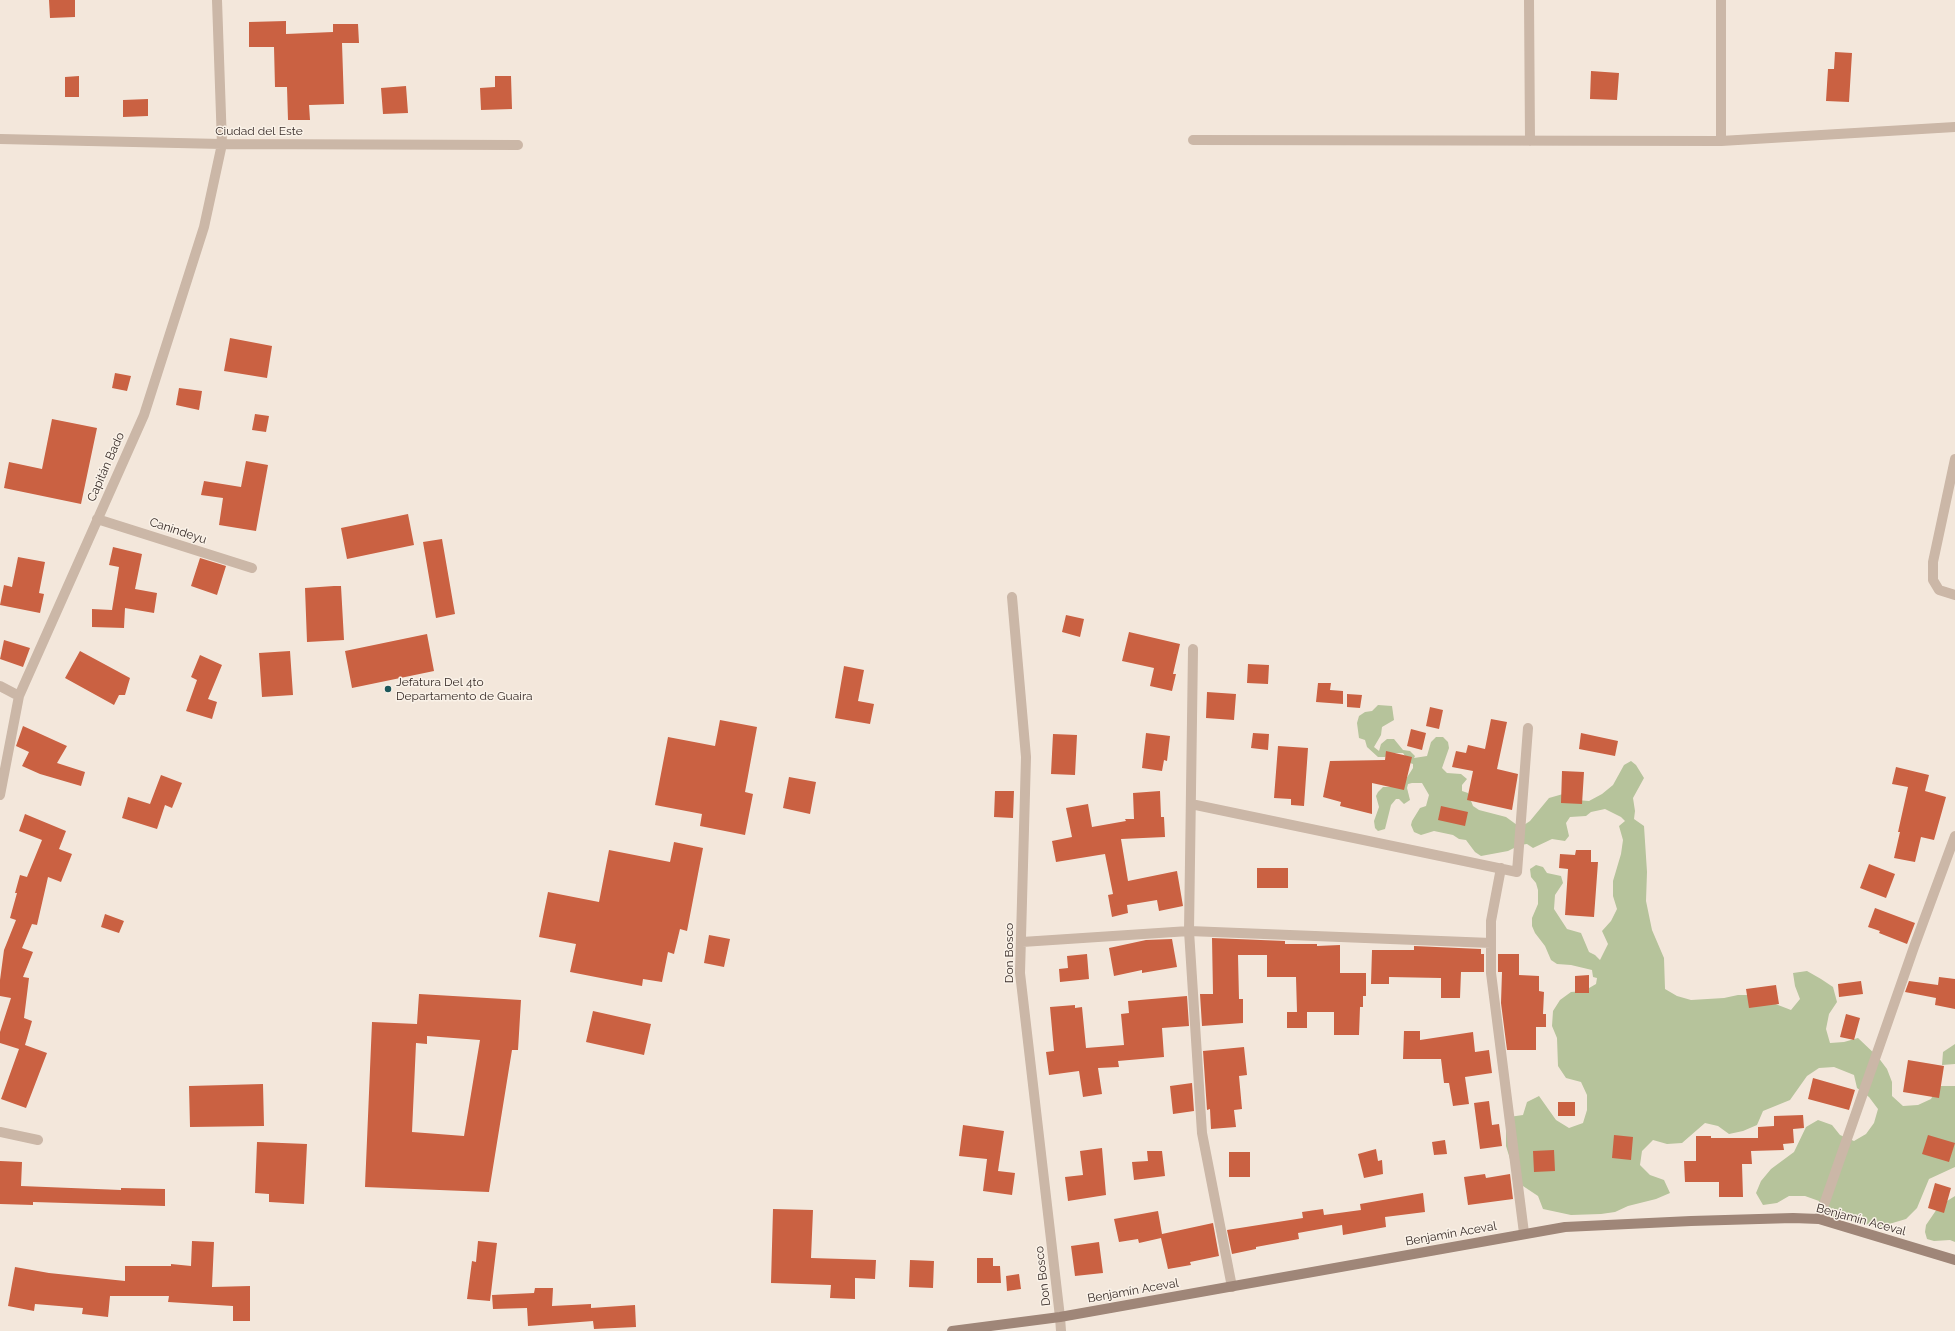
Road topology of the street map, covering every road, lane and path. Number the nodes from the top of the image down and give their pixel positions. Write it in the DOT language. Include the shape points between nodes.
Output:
graph roads {
  1 [pos="217,0"];
  2 [pos="1529,0"];
  3 [pos="1721,0"];
  4 [pos="1955,127"];
  5 [pos="0,139"];
  6 [pos="1193,140"];
  7 [pos="1530,141"];
  8 [pos="1721,141"];
  9 [pos="222,144"];
  10 [pos="518,145"];
  11 [pos="1955,459"];
  12 [pos="97,519"];
  13 [pos="252,568"];
  14 [pos="1955,595"];
  15 [pos="1012,597"];
  16 [pos="1193,649"];
  17 [pos="0,686"];
  18 [pos="19,696"];
  19 [pos="1528,728"];
  20 [pos="0,795"];
  21 [pos="1191,804"];
  22 [pos="1955,836"];
  23 [pos="1501,868"];
  24 [pos="1189,931"];
  25 [pos="1022,942"];
  26 [pos="1491,943"];
  27 [pos="0,1132"];
  28 [pos="38,1140"];
  29 [pos="1819,1219"];
  30 [pos="1524,1233"];
  31 [pos="1955,1260"];
  32 [pos="1232,1287"];
  33 [pos="1060,1317"];
  34 [pos="952,1331"];
  35 [pos="1060,1331"];
  1 -- 9 [label="street, Capitán Bado"];
  2 -- 7 [label="street"];
  3 -- 8 [label="street"];
  4 -- 8 [label="street"];
  5 -- 9 [label="street, Ciudad del Este"];
  6 -- 7 [label="street"];
  7 -- 8 [label="street"];
  9 -- 10 [label="street, Ciudad del Este"];
  9 -- 12 [label="street, Capitán Bado" via="204,227 144,415"];
  11 -- 14 [label="street" via="1932,562 1933,580 1939,590"];
  12 -- 13 [label="street, Canindeyu"];
  12 -- 18 [label="street, Capitán Bado"];
  15 -- 25 [label="street, Don Bosco" via="1026,757"];
  16 -- 21 [label="street"];
  17 -- 18 [label="street"];
  18 -- 20 [label="street, Capitán Bado"];
  19 -- 23 [label="street" via="1517,872"];
  21 -- 23 [label="street"];
  21 -- 24 [label="street"];
  22 -- 29 [label="street"];
  23 -- 26 [label="street" via="1491,921"];
  24 -- 25 [label="street"];
  24 -- 26 [label="street"];
  24 -- 32 [label="street" via="1202,1133"];
  25 -- 33 [label="street, Don Bosco" via="1020,973"];
  26 -- 30 [label="street" via="1491,973"];
  27 -- 28 [label="street"];
  29 -- 30 [label="street, Benjamín Aceval" via="1707,1220 1565,1227"];
  29 -- 31 [label="street, Benjamín Aceval"];
  30 -- 32 [label="street, Benjamín Aceval"];
  32 -- 33 [label="street, Benjamín Aceval"];
  33 -- 34 [label="street, Benjamín Aceval"];
  33 -- 35 [label="street, Don Bosco"];
}
